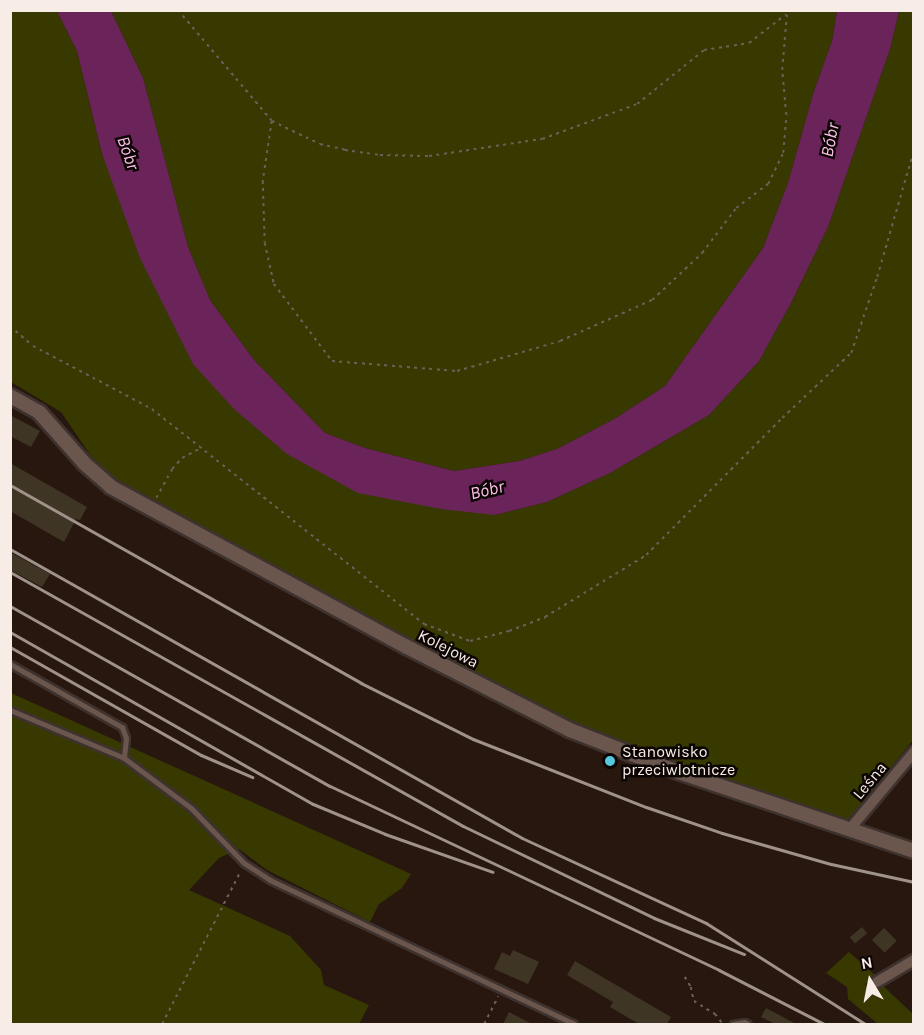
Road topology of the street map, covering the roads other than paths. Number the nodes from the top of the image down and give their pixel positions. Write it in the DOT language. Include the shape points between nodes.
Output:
graph roads {
  1 [pos="10,396"];
  2 [pos="10,664"];
  3 [pos="10,710"];
  4 [pos="914,752"];
  5 [pos="124,758"];
  6 [pos="849,830"];
  7 [pos="914,851"];
  8 [pos="914,960"];
  9 [pos="877,982"];
  10 [pos="574,1024"];
  11 [pos="733,1024"];
  12 [pos="748,1024"];
  1 -- 6 [label="street, Kolejowa" via="39,412 111,487 407,647 570,730"];
  2 -- 5 [label="lane" via="122,727 126,738"];
  3 -- 5 [label="lane"];
  4 -- 6 [label="street, Leśna"];
  5 -- 10 [label="lane" via="191,808 244,863 270,880"];
  6 -- 7 [label="street, Kolejowa"];
  8 -- 9 [label="street"];
  11 -- 12 [label="lane"];
}
